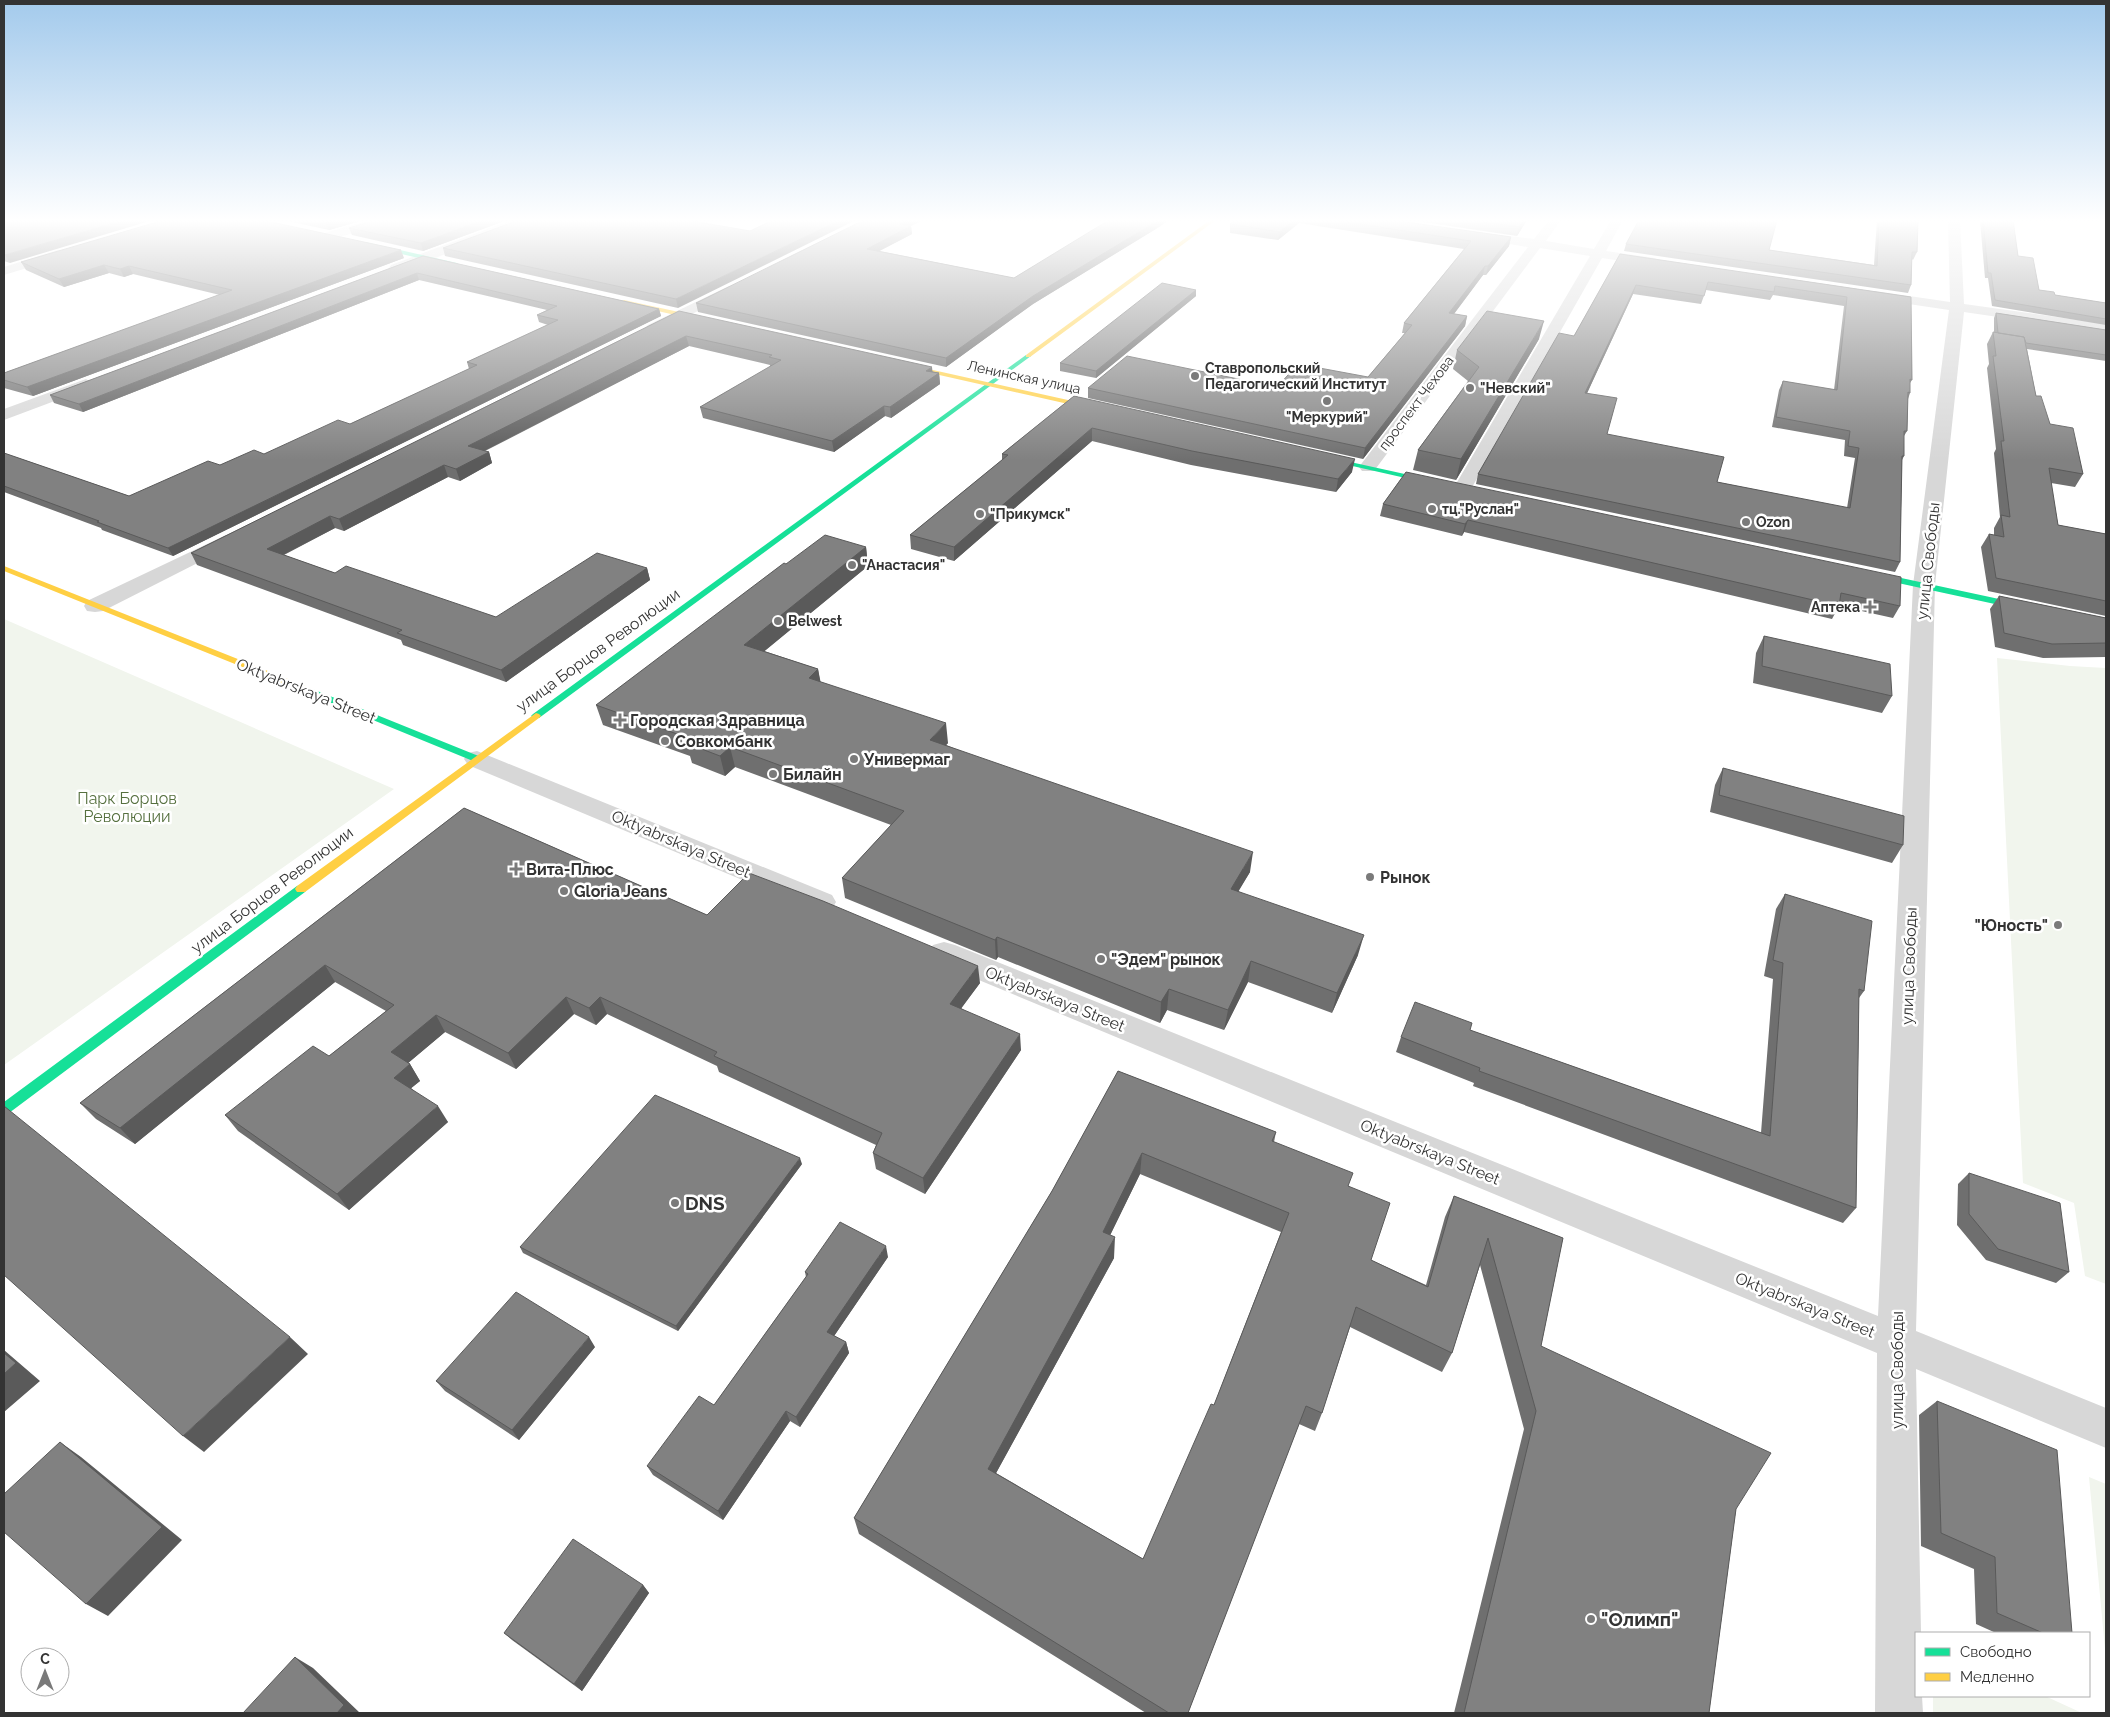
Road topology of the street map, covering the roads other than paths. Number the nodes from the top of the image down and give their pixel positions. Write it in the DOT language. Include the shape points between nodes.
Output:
graph roads {
  1 [pos="614,300"];
  2 [pos="709,300"];
  3 [pos="1103,300"];
  4 [pos="1495,300"];
  5 [pos="1571,300"];
  6 [pos="1913,300"];
  7 [pos="1957,300"];
  8 [pos="1957,307"];
  9 [pos="681,314"];
  10 [pos="719,323"];
  11 [pos="2106,329"];
  12 [pos="636,336"];
  13 [pos="882,360"];
  14 [pos="97,380"];
  15 [pos="987,384"];
  16 [pos="1114,412"];
  17 [pos="4,415"];
  18 [pos="1309,454"];
  19 [pos="1368,467"];
  20 [pos="1467,490"];
  21 [pos="237,536"];
  22 [pos="4,568"];
  23 [pos="1856,571"];
  24 [pos="1924,585"];
  25 [pos="95,606"];
  26 [pos="2106,625"];
  27 [pos="477,759"];
  28 [pos="851,914"];
  29 [pos="915,941"];
  30 [pos="4,1109"];
  31 [pos="1896,1342"];
  32 [pos="2106,1428"];
  33 [pos="1899,1713"];
  1 -- 9 [label="main road"];
  2 -- 9 [label="street"];
  3 -- 15 [label="main road, улица Борцов Революции"];
  4 -- 19 [label="street, проспект Чехова"];
  5 -- 20 [label="street"];
  6 -- 8 [label="street"];
  7 -- 8 [label="street, улица Свободы"];
  8 -- 11 [label="street"];
  8 -- 24 [label="street, улица Свободы"];
  9 -- 10 [label="main road"];
  9 -- 12 [label="street"];
  13 -- 15 [label="main road, Ленинская улица"];
  14 -- 17 [label="street"];
  15 -- 16 [label="main road, Ленинская улица"];
  15 -- 27 [label="main road, улица Борцов Революции"];
  18 -- 19 [label="main road"];
  19 -- 20 [label="main road"];
  21 -- 25 [label="street"];
  22 -- 25 [label="main road, Oktyabrskaya Street"];
  23 -- 24 [label="main road"];
  24 -- 26 [label="main road"];
  24 -- 31 [label="street, улица Свободы"];
  25 -- 27 [label="main road, Oktyabrskaya Street"];
  27 -- 28 [label="street, Oktyabrskaya Street"];
  27 -- 30 [label="main road, улица Борцов Революции"];
  29 -- 31 [label="street, Oktyabrskaya Street"];
  31 -- 32 [label="street, Oktyabrskaya Street"];
  31 -- 33 [label="street, улица Свободы"];
}
